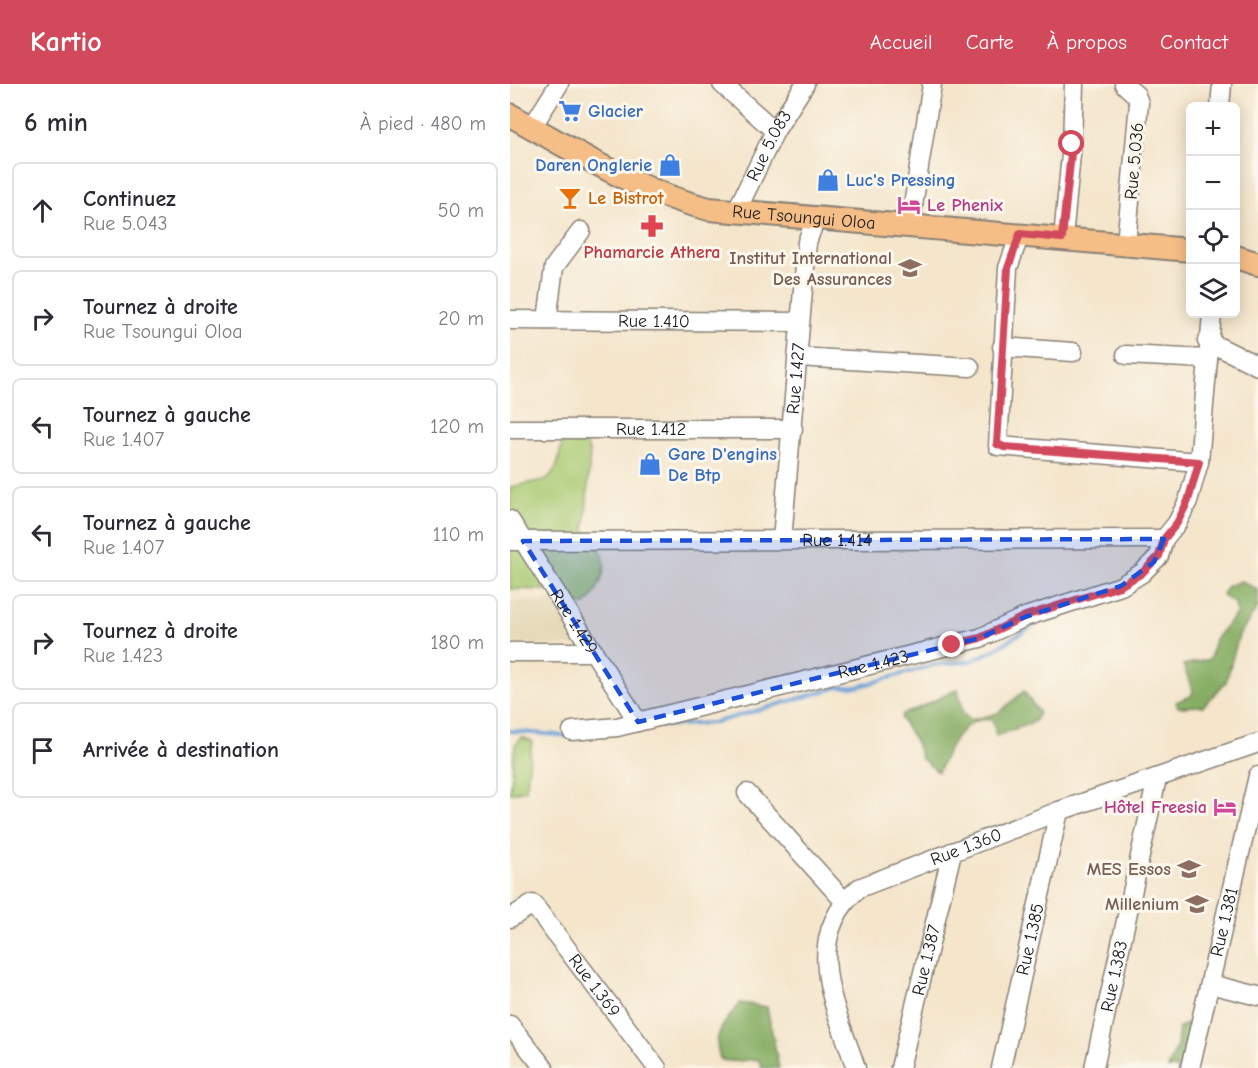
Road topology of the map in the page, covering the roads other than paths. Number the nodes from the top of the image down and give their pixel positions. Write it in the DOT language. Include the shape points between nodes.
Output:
graph roads {
  1 [pos="559,84"];
  2 [pos="722,84"];
  3 [pos="806,84"];
  4 [pos="932,84"];
  5 [pos="1074,84"];
  6 [pos="1124,84"];
  7 [pos="1222,84"];
  8 [pos="1220,102"];
  9 [pos="510,115"];
  10 [pos="532,127"];
  11 [pos="775,131"];
  12 [pos="736,212"];
  13 [pos="816,218"];
  14 [pos="910,225"];
  15 [pos="581,231"];
  16 [pos="1020,234"];
  17 [pos="1062,238"];
  18 [pos="1126,244"];
  19 [pos="1186,250"];
  20 [pos="1240,258"];
  21 [pos="1258,264"];
  22 [pos="1211,318"];
  23 [pos="510,320"];
  24 [pos="548,320"];
  25 [pos="799,322"];
  26 [pos="1002,347"];
  27 [pos="1207,350"];
  28 [pos="1073,352"];
  29 [pos="1126,355"];
  30 [pos="797,357"];
  31 [pos="1258,366"];
  32 [pos="970,367"];
  33 [pos="510,429"];
  34 [pos="793,429"];
  35 [pos="1199,462"];
  36 [pos="510,520"];
  37 [pos="1164,539"];
  38 [pos="782,540"];
  39 [pos="517,541"];
  40 [pos="510,652"];
  41 [pos="594,652"];
  42 [pos="638,722"];
  43 [pos="572,731"];
  44 [pos="1258,743"];
  45 [pos="1258,776"];
  46 [pos="1157,778"];
  47 [pos="747,794"];
  48 [pos="1059,811"];
  49 [pos="952,852"];
  50 [pos="845,902"];
  51 [pos="510,918"];
  52 [pos="1210,984"];
  53 [pos="1258,996"];
  54 [pos="510,1025"];
  55 [pos="539,1066"];
  56 [pos="657,1068"];
  57 [pos="856,1068"];
  58 [pos="900,1068"];
  59 [pos="1001,1068"];
  60 [pos="1094,1068"];
  61 [pos="1190,1068"];
  1 -- 10 [label="street"];
  2 -- 11 [label="street"];
  3 -- 11 [label="street, Rue 5.083"];
  4 -- 14 [label="street"];
  5 -- 17 [label="street"];
  6 -- 18 [label="street, Rue 5.036" via="1139,103"];
  7 -- 8 [label="street"];
  9 -- 10 [label="main road, Rue Tsoungui Oloa"];
  10 -- 12 [label="main road, Rue Tsoungui Oloa" via="651,191"];
  11 -- 12 [label="street, Rue 5.083"];
  12 -- 13 [label="main road, Rue Tsoungui Oloa"];
  13 -- 14 [label="main road, Rue Tsoungui Oloa"];
  13 -- 25 [label="street, Rue 1.427" via="807,242"];
  14 -- 16 [label="main road, Rue Tsoungui Oloa"];
  15 -- 24 [label="street" via="554,267"];
  16 -- 17 [label="main road, Rue Tsoungui Oloa"];
  16 -- 26 [label="street" via="1008,268"];
  17 -- 18 [label="main road, Rue Tsoungui Oloa"];
  18 -- 19 [label="main road, Rue Tsoungui Oloa"];
  20 -- 21 [label="main road"];
  22 -- 27 [label="street, Rue 1.423"];
  23 -- 24 [label="street, Rue 1.410"];
  24 -- 25 [label="street, Rue 1.410"];
  25 -- 30 [label="street, Rue 1.427"];
  26 -- 28 [label="street"];
  26 -- 35 [label="street" via="998,446"];
  27 -- 29 [label="street"];
  27 -- 31 [label="street"];
  27 -- 35 [label="street, Rue 1.423"];
  30 -- 32 [label="street"];
  30 -- 34 [label="street, Rue 1.427"];
  33 -- 34 [label="street, Rue 1.412"];
  34 -- 38 [label="street, Rue 1.427"];
  35 -- 37 [label="street, Rue 1.423" via="1188,501"];
  36 -- 39 [label="street, Rue 1.429"];
  37 -- 38 [label="street, Rue 1.414"];
  37 -- 42 [label="street, Rue 1.423" via="1154,562 1120,586 1025,616 980,638"];
  38 -- 39 [label="street, Rue 1.414"];
  39 -- 41 [label="street, Rue 1.429"];
  40 -- 41 [label="street"];
  41 -- 42 [label="street, Rue 1.429"];
  42 -- 43 [label="street, Rue 1.423"];
  44 -- 46 [label="street, Rue 1.360"];
  45 -- 52 [label="street, Rue 1.381"];
  46 -- 48 [label="street, Rue 1.360"];
  46 -- 60 [label="street, Rue 1.383"];
  47 -- 50 [label="street"];
  48 -- 49 [label="street, Rue 1.360"];
  48 -- 59 [label="street, Rue 1.385"];
  49 -- 50 [label="street, Rue 1.360" via="859,888"];
  49 -- 58 [label="street, Rue 1.387"];
  50 -- 57 [label="street, Rue 1.360" via="829,934 824,958 831,994"];
  51 -- 56 [label="street, Rue 1.369" via="533,904"];
  52 -- 53 [label="street"];
  52 -- 61 [label="street, Rue 1.381"];
  54 -- 55 [label="street"];
}
